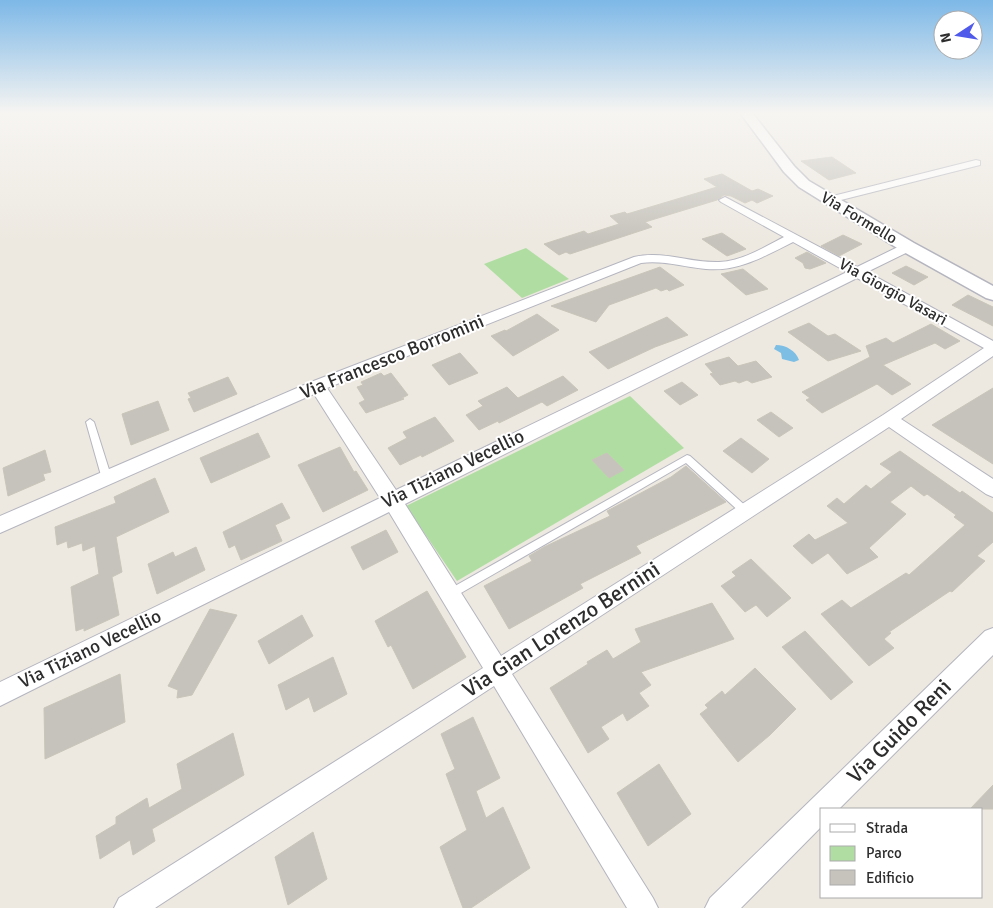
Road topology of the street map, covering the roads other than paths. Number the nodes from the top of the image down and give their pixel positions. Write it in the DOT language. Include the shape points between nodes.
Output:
graph roads {
  1 [pos="780,156"];
  2 [pos="976,163"];
  3 [pos="725,200"];
  4 [pos="829,200"];
  5 [pos="794,238"];
  6 [pos="908,247"];
  7 [pos="856,271"];
  8 [pos="993,294"];
  9 [pos="993,348"];
  10 [pos="317,386"];
  11 [pos="889,419"];
  12 [pos="90,422"];
  13 [pos="107,479"];
  14 [pos="993,489"];
  15 [pos="392,500"];
  16 [pos="745,511"];
  17 [pos="0,524"];
  18 [pos="450,594"];
  19 [pos="993,639"];
  20 [pos="497,670"];
  21 [pos="0,694"];
  22 [pos="821,808"];
  23 [pos="820,809"];
  24 [pos="129,908"];
  25 [pos="644,908"];
  26 [pos="720,908"];
  1 -- 4 [label="main road, Via Formello" via="804,184"];
  2 -- 4 [label="street"];
  3 -- 5 [label="street, Via Giorgio Vasari"];
  4 -- 6 [label="main road, Via Formello"];
  5 -- 7 [label="street, Via Giorgio Vasari"];
  5 -- 10 [label="street, Via Francesco Borromini" via="743,261 720,266 662,258 638,260"];
  6 -- 7 [label="street, Via Tiziano Vecellio"];
  6 -- 8 [label="main road, Via Formello"];
  7 -- 9 [label="street, Via Giorgio Vasari"];
  7 -- 15 [label="street, Via Tiziano Vecellio"];
  9 -- 11 [label="street, Via Gian Lorenzo Bernini"];
  10 -- 13 [label="street, Via Francesco Borromini"];
  10 -- 15 [label="street"];
  11 -- 14 [label="street"];
  11 -- 16 [label="street, Via Gian Lorenzo Bernini"];
  12 -- 13 [label="lane"];
  13 -- 17 [label="street, Via Francesco Borromini"];
  15 -- 18 [label="street"];
  15 -- 21 [label="street, Via Tiziano Vecellio"];
  16 -- 18 [label="lane" via="687,458"];
  16 -- 20 [label="street, Via Gian Lorenzo Bernini"];
  18 -- 20 [label="street"];
  19 -- 22 [label="street, Via Guido Reni"];
  20 -- 24 [label="street, Via Gian Lorenzo Bernini"];
  20 -- 25 [label="street"];
  23 -- 26 [label="street, Via Guido Reni"];
}
